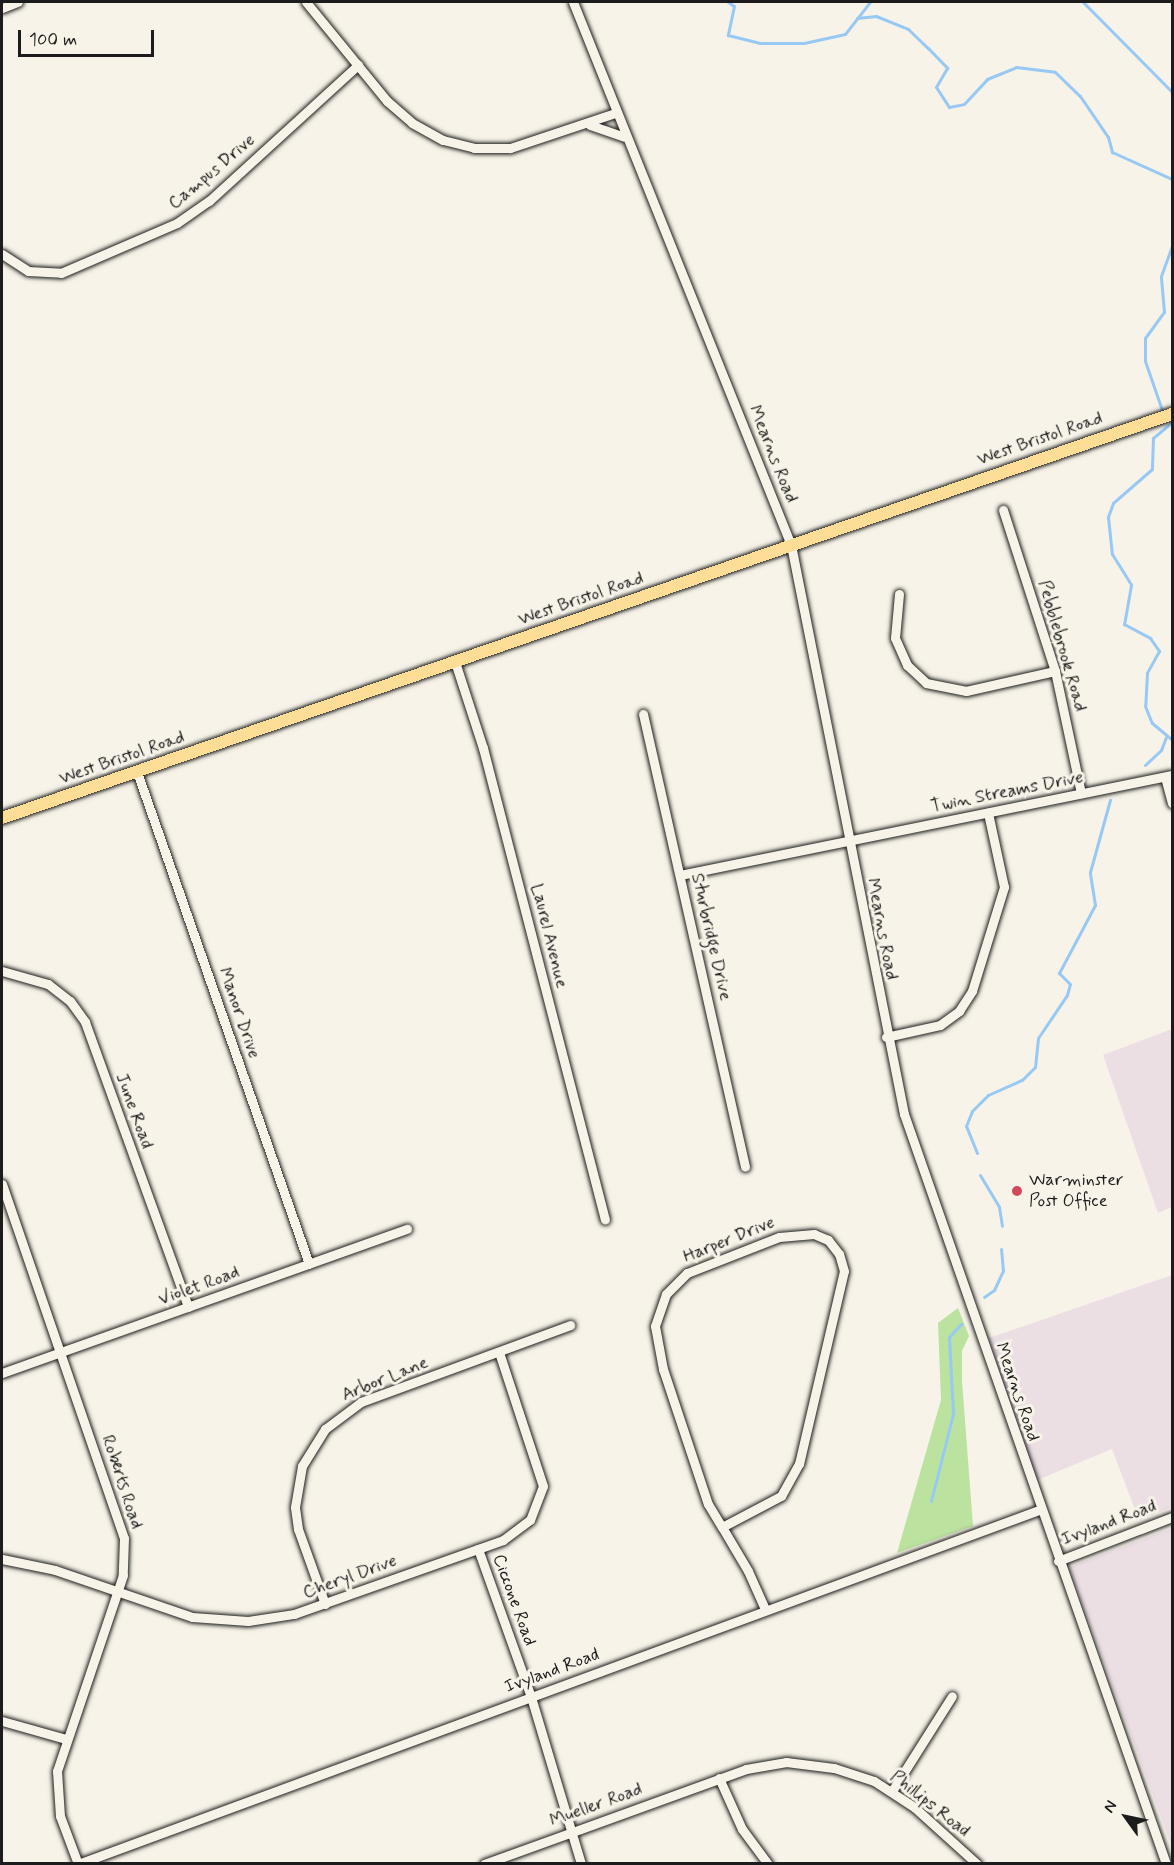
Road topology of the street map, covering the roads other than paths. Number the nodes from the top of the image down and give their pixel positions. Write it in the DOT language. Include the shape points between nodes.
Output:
graph roads {
  1 [pos="18,2"];
  2 [pos="306,2"];
  3 [pos="573,2"];
  4 [pos="2,8"];
  5 [pos="358,65"];
  6 [pos="615,113"];
  7 [pos="585,124"];
  8 [pos="625,138"];
  9 [pos="2,254"];
  10 [pos="1173,414"];
  11 [pos="1003,510"];
  12 [pos="791,545"];
  13 [pos="899,594"];
  14 [pos="455,662"];
  15 [pos="1055,671"];
  16 [pos="643,714"];
  17 [pos="137,772"];
  18 [pos="1169,776"];
  19 [pos="1082,794"];
  20 [pos="1173,803"];
  21 [pos="988,813"];
  22 [pos="2,818"];
  23 [pos="848,842"];
  24 [pos="680,875"];
  25 [pos="2,971"];
  26 [pos="886,1037"];
  27 [pos="745,1167"];
  28 [pos="2,1184"];
  29 [pos="605,1219"];
  30 [pos="407,1229"];
  31 [pos="309,1264"];
  32 [pos="188,1307"];
  33 [pos="570,1326"];
  34 [pos="61,1352"];
  35 [pos="500,1352"];
  36 [pos="2,1373"];
  37 [pos="1039,1510"];
  38 [pos="1173,1516"];
  39 [pos="722,1527"];
  40 [pos="478,1549"];
  41 [pos="2,1559"];
  42 [pos="1058,1561"];
  43 [pos="117,1592"];
  44 [pos="326,1604"];
  45 [pos="765,1609"];
  46 [pos="952,1696"];
  47 [pos="531,1697"];
  48 [pos="2,1721"];
  49 [pos="66,1739"];
  50 [pos="719,1778"];
  51 [pos="892,1791"];
  52 [pos="570,1833"];
  53 [pos="78,1863"];
  54 [pos="484,1863"];
  55 [pos="581,1863"];
  56 [pos="768,1863"];
  57 [pos="977,1863"];
  58 [pos="1166,1863"];
  1 -- 4 [label="street"];
  2 -- 5 [label="street"];
  3 -- 6 [label="street, Mearns Road"];
  5 -- 7 [label="street" via="412,123 443,140 474,148 510,148"];
  5 -- 9 [label="street, Campus Drive" via="209,201 177,224 62,273 28,271"];
  6 -- 7 [label="street"];
  6 -- 8 [label="street, Mearns Road"];
  7 -- 8 [label="street" via="599,125"];
  8 -- 12 [label="street, Mearns Road"];
  10 -- 12 [label="main road, West Bristol Road"];
  11 -- 15 [label="street, Pebblebrook Road"];
  12 -- 14 [label="main road, West Bristol Road"];
  12 -- 23 [label="street, Mearns Road"];
  13 -- 15 [label="street" via="895,638 907,665 926,683 966,691"];
  14 -- 17 [label="main road, West Bristol Road"];
  14 -- 29 [label="street, Laurel Avenue" via="483,748"];
  15 -- 19 [label="street, Pebblebrook Road"];
  16 -- 24 [label="street, Sturbridge Drive"];
  17 -- 22 [label="main road, West Bristol Road"];
  17 -- 31 [label="street, Manor Drive"];
  18 -- 19 [label="street, Twin Streams Drive"];
  18 -- 20 [label="street"];
  19 -- 21 [label="street, Twin Streams Drive"];
  21 -- 23 [label="street, Twin Streams Drive"];
  21 -- 26 [label="street" via="1004,887 972,991 959,1011 940,1025"];
  23 -- 24 [label="street, Twin Streams Drive"];
  23 -- 26 [label="street, Mearns Road"];
  24 -- 27 [label="street, Sturbridge Drive"];
  25 -- 32 [label="street, June Road" via="48,984 85,1022"];
  26 -- 37 [label="street, Mearns Road" via="907,1125"];
  28 -- 34 [label="street, Roberts Road"];
  30 -- 31 [label="street, Violet Road"];
  31 -- 32 [label="street, Violet Road"];
  32 -- 34 [label="street, Violet Road"];
  33 -- 35 [label="street, Arbor Lane"];
  34 -- 36 [label="street, Violet Road"];
  34 -- 43 [label="street, Roberts Road" via="120,1521 125,1562"];
  35 -- 40 [label="street, Cheryl Drive" via="543,1486 537,1508 524,1526"];
  35 -- 44 [label="street, Arbor Lane" via="361,1402 335,1419 316,1440 300,1474 295,1507 298,1529"];
  37 -- 42 [label="street, Mearns Road"];
  37 -- 45 [label="street, Ivyland Road"];
  38 -- 42 [label="street, Ivyland Road"];
  39 -- 39 [label="street, Harper Drive" via="708,1504 655,1342 659,1308 687,1273 779,1237 814,1234 828,1240 839,1254 844,1271 799,1464 781,1496"];
  39 -- 45 [label="street, Harper Drive"];
  40 -- 44 [label="street, Cheryl Drive"];
  40 -- 47 [label="street, Ciccone Road"];
  41 -- 43 [label="street, Cheryl Drive" via="55,1570"];
  42 -- 58 [label="street, Mearns Road"];
  43 -- 44 [label="street, Cheryl Drive" via="182,1614 217,1620 283,1617"];
  43 -- 49 [label="street, Roberts Road"];
  45 -- 47 [label="street, Ivyland Road"];
  46 -- 51 [label="street"];
  47 -- 52 [label="street, Ciccone Road"];
  47 -- 53 [label="street, Ivyland Road"];
  48 -- 49 [label="street"];
  49 -- 53 [label="street, Roberts Road" via="57,1771 58,1805"];
  50 -- 51 [label="street, Phillips Road" via="770,1764 810,1764 857,1774"];
  50 -- 52 [label="street, Mueller Road"];
  50 -- 56 [label="street" via="742,1829"];
  51 -- 57 [label="street, Phillips Road"];
  52 -- 54 [label="street, Mueller Road"];
  52 -- 55 [label="street, Ciccone Road"];
}
